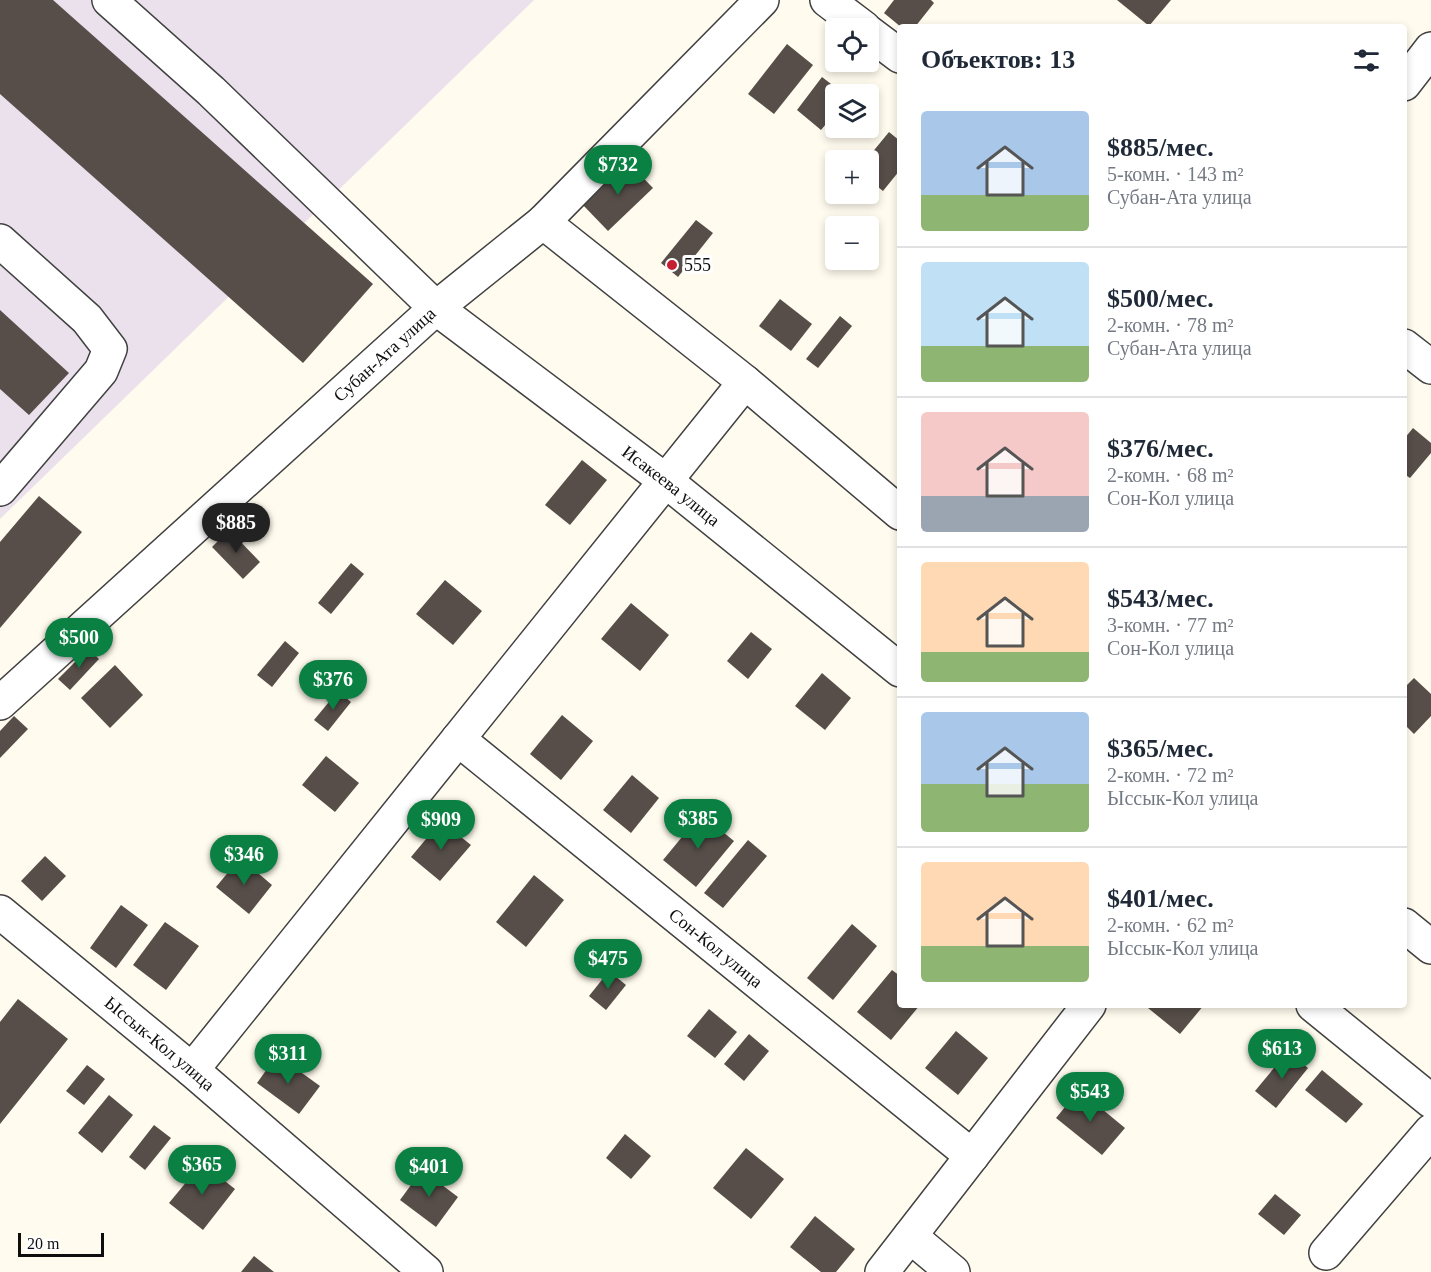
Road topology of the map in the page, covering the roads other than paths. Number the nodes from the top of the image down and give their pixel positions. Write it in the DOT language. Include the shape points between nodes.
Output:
graph roads {
  1 [pos="110,0"];
  2 [pos="762,0"];
  3 [pos="827,0"];
  4 [pos="851,18"];
  5 [pos="879,40"];
  6 [pos="1431,49"];
  7 [pos="897,54"];
  8 [pos="1407,80"];
  9 [pos="543,222"];
  10 [pos="0,241"];
  11 [pos="436,308"];
  12 [pos="1407,348"];
  13 [pos="1431,367"];
  14 [pos="745,382"];
  15 [pos="666,481"];
  16 [pos="0,489"];
  17 [pos="897,510"];
  18 [pos="897,668"];
  19 [pos="0,703"];
  20 [pos="458,739"];
  21 [pos="0,912"];
  22 [pos="1407,927"];
  23 [pos="1431,947"];
  24 [pos="1087,1008"];
  25 [pos="1317,1008"];
  26 [pos="192,1070"];
  27 [pos="1431,1101"];
  28 [pos="1431,1131"];
  29 [pos="972,1156"];
  30 [pos="910,1236"];
  31 [pos="1326,1253"];
  32 [pos="426,1272"];
  33 [pos="882,1272"];
  34 [pos="953,1272"];
  1 -- 11 [label="street, Исакеева улица" via="212,91"];
  2 -- 9 [label="street, Субан-Ата улица"];
  3 -- 4 [label="street"];
  5 -- 7 [label="street"];
  6 -- 8 [label="street"];
  9 -- 11 [label="street, Субан-Ата улица"];
  9 -- 14 [label="street"];
  10 -- 16 [label="street" via="87,319 110,349 101,371"];
  11 -- 15 [label="street, Исакеева улица"];
  11 -- 19 [label="street, Субан-Ата улица"];
  12 -- 13 [label="street"];
  14 -- 15 [label="street"];
  14 -- 17 [label="street"];
  15 -- 18 [label="street, Исакеева улица"];
  15 -- 20 [label="street"];
  20 -- 26 [label="street"];
  20 -- 29 [label="street, Сон-Кол улица"];
  21 -- 26 [label="street, Ыссык-Кол улица"];
  22 -- 23 [label="street"];
  24 -- 29 [label="street"];
  25 -- 27 [label="street"];
  26 -- 32 [label="street, Ыссык-Кол улица"];
  28 -- 31 [label="street"];
  29 -- 30 [label="street"];
  30 -- 33 [label="street"];
  30 -- 34 [label="street"];
}
